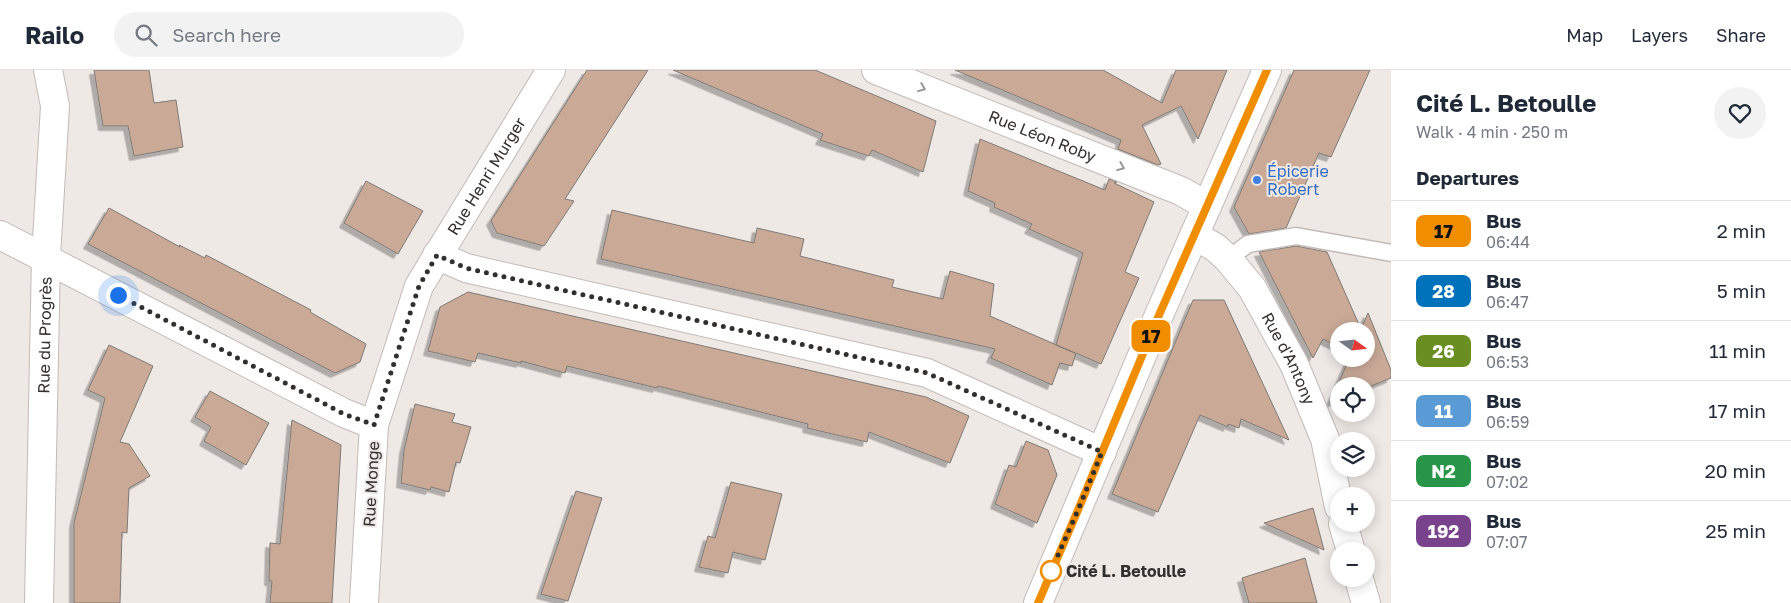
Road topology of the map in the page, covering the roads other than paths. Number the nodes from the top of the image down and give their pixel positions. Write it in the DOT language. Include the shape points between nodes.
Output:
graph roads {
  1 [pos="48,70"];
  2 [pos="551,70"];
  3 [pos="876,70"];
  4 [pos="1266,70"];
  5 [pos="1207,206"];
  6 [pos="0,235"];
  7 [pos="1194,235"];
  8 [pos="1391,253"];
  9 [pos="437,255"];
  10 [pos="46,257"];
  11 [pos="1228,259"];
  12 [pos="374,425"];
  13 [pos="1102,452"];
  14 [pos="1335,487"];
  15 [pos="1361,587"];
  16 [pos="39,603"];
  17 [pos="364,603"];
  18 [pos="1038,603"];
  19 [pos="1366,603"];
  1 -- 10 [label="street, Rue du Progrès" via="55,106"];
  2 -- 9 [label="street, Rue Henri Murger"];
  3 -- 5 [label="street, Rue Léon Roby, one-way" via="1181,191"];
  4 -- 5 [label="street"];
  5 -- 7 [label="street"];
  6 -- 10 [label="street, Rue Monge"];
  7 -- 11 [label="street, Rue d'Antony"];
  7 -- 13 [label="street"];
  8 -- 11 [label="lane" via="1296,236 1248,244"];
  9 -- 12 [label="street, Rue Henri Murger" via="419,286"];
  9 -- 13 [label="street" via="466,268 927,373"];
  10 -- 12 [label="street, Rue Monge" via="344,414"];
  10 -- 16 [label="street, Rue du Progrès"];
  11 -- 14 [label="street, Rue d'Antony" via="1252,288 1294,364 1325,439"];
  12 -- 17 [label="street, Rue Monge"];
  13 -- 18 [label="street"];
  15 -- 19 [label="street"];
}
